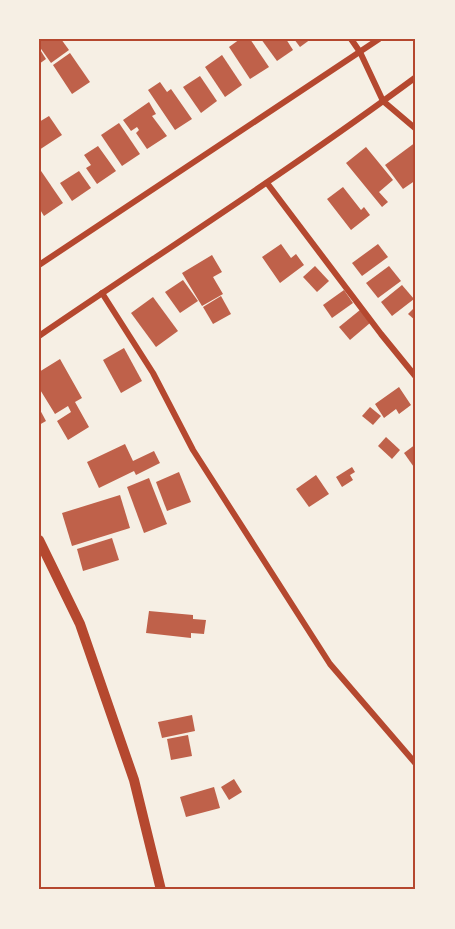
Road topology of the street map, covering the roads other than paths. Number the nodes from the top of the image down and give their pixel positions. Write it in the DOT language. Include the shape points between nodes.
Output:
graph roads {
  1 [pos="351,39"];
  2 [pos="380,39"];
  3 [pos="360,52"];
  4 [pos="416,77"];
  5 [pos="383,101"];
  6 [pos="416,129"];
  7 [pos="267,183"];
  8 [pos="39,266"];
  9 [pos="102,293"];
  10 [pos="39,336"];
  11 [pos="416,377"];
  12 [pos="39,540"];
  13 [pos="416,764"];
  14 [pos="161,890"];
  1 -- 3 [label="street"];
  2 -- 3 [label="street"];
  3 -- 5 [label="street"];
  3 -- 8 [label="street"];
  4 -- 5 [label="street"];
  5 -- 6 [label="street"];
  5 -- 7 [label="street"];
  7 -- 9 [label="street"];
  7 -- 11 [label="street"];
  9 -- 10 [label="street"];
  9 -- 13 [label="street" via="153,373 193,450 324,656"];
  12 -- 14 [label="street" via="80,624 134,780"];
}
